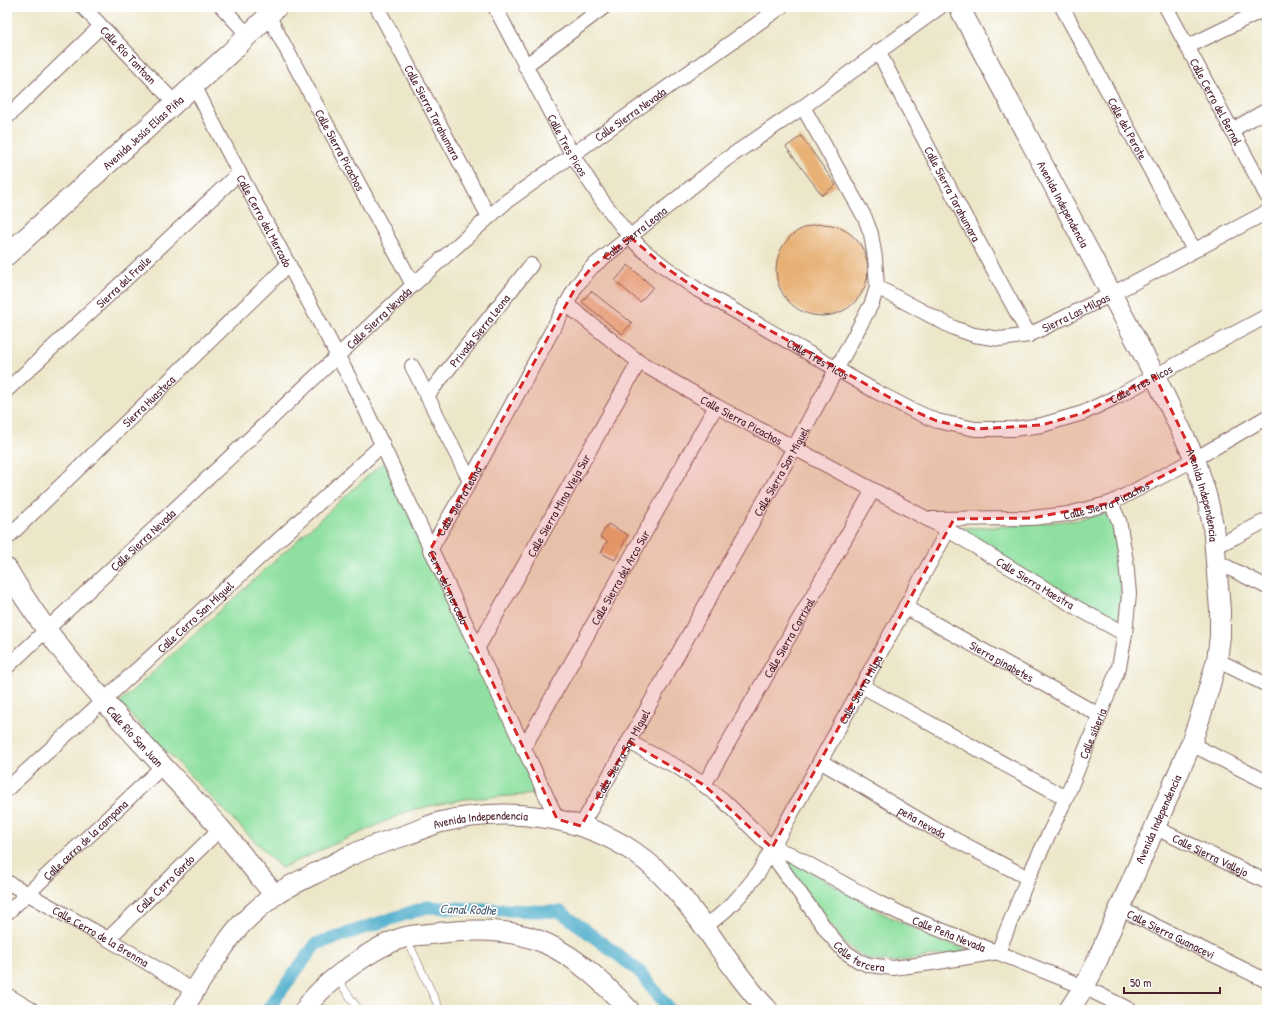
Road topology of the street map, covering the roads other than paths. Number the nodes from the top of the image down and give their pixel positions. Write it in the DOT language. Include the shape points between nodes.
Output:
graph roads {
  1 [pos="83,7"];
  2 [pos="222,7"];
  3 [pos="377,7"];
  4 [pos="495,7"];
  5 [pos="604,7"];
  6 [pos="781,7"];
  7 [pos="940,7"];
  8 [pos="959,7"];
  9 [pos="1062,7"];
  10 [pos="1166,7"];
  11 [pos="1267,8"];
  12 [pos="272,11"];
  13 [pos="101,26"];
  14 [pos="248,35"];
  15 [pos="1188,47"];
  16 [pos="878,51"];
  17 [pos="525,66"];
  18 [pos="194,85"];
  19 [pos="174,103"];
  20 [pos="803,107"];
  21 [pos="1267,110"];
  22 [pos="7,117"];
  23 [pos="1232,130"];
  24 [pos="573,156"];
  25 [pos="238,174"];
  26 [pos="1267,196"];
  27 [pos="1267,212"];
  28 [pos="489,217"];
  29 [pos="630,237"];
  30 [pos="1194,250"];
  31 [pos="7,255"];
  32 [pos="289,264"];
  33 [pos="531,265"];
  34 [pos="413,285"];
  35 [pos="877,287"];
  36 [pos="1112,294"];
  37 [pos="566,304"];
  38 [pos="1267,316"];
  39 [pos="1029,335"];
  40 [pos="338,356"];
  41 [pos="639,362"];
  42 [pos="412,366"];
  43 [pos="837,369"];
  44 [pos="1155,376"];
  45 [pos="7,390"];
  46 [pos="427,396"];
  47 [pos="716,406"];
  48 [pos="1267,417"];
  49 [pos="382,444"];
  50 [pos="794,448"];
  51 [pos="1195,459"];
  52 [pos="470,481"];
  53 [pos="873,490"];
  54 [pos="1111,503"];
  55 [pos="927,519"];
  56 [pos="1267,520"];
  57 [pos="948,530"];
  58 [pos="7,538"];
  59 [pos="430,550"];
  60 [pos="1216,554"];
  61 [pos="7,569"];
  62 [pos="1267,587"];
  63 [pos="905,607"];
  64 [pos="46,630"];
  65 [pos="1125,634"];
  66 [pos="477,649"];
  67 [pos="1217,660"];
  68 [pos="7,667"];
  69 [pos="1267,685"];
  70 [pos="862,686"];
  71 [pos="103,701"];
  72 [pos="1099,715"];
  73 [pos="628,742"];
  74 [pos="1190,744"];
  75 [pos="523,749"];
  76 [pos="820,761"];
  77 [pos="163,766"];
  78 [pos="1267,782"];
  79 [pos="704,785"];
  80 [pos="7,789"];
  81 [pos="1066,798"];
  82 [pos="557,819"];
  83 [pos="581,826"];
  84 [pos="1154,827"];
  85 [pos="220,829"];
  86 [pos="772,848"];
  87 [pos="1028,878"];
  88 [pos="7,882"];
  89 [pos="1267,882"];
  90 [pos="28,894"];
  91 [pos="274,895"];
  92 [pos="1119,908"];
  93 [pos="7,913"];
  94 [pos="704,926"];
  95 [pos="406,937"];
  96 [pos="108,939"];
  97 [pos="998,952"];
  98 [pos="336,977"];
  99 [pos="1267,981"];
  100 [pos="1084,987"];
  101 [pos="194,991"];
  102 [pos="7,995"];
  103 [pos="32,1010"];
  104 [pos="183,1010"];
  105 [pos="305,1010"];
  106 [pos="360,1010"];
  107 [pos="440,1010"];
  108 [pos="629,1010"];
  109 [pos="768,1010"];
  110 [pos="1069,1010"];
  111 [pos="1130,1010"];
  1 -- 13 [label="street, Calle Río Tantoan"];
  2 -- 14 [label="street"];
  3 -- 28 [label="street, Calle Sierra Tarahumara"];
  4 -- 17 [label="street, Calle Tres Picos"];
  5 -- 17 [label="street"];
  6 -- 24 [label="street, Calle Sierra Nevada"];
  7 -- 16 [label="street, Calle Sierra Leona"];
  8 -- 36 [label="street, Avenida Independencia"];
  9 -- 30 [label="street, Calle del Perote"];
  10 -- 15 [label="street, Calle Cerro del Bernal"];
  11 -- 15 [label="street"];
  12 -- 14 [label="street, Avenida Jesús Elías Piña"];
  12 -- 34 [label="street, Calle Sierra Picachos"];
  13 -- 19 [label="street, Calle Río Tantoan"];
  13 -- 22 [label="street"];
  14 -- 18 [label="street, Avenida Jesús Elías Piña"];
  15 -- 23 [label="street, Calle Cerro del Bernal"];
  16 -- 20 [label="street, Calle Sierra Leona"];
  16 -- 39 [label="street, Calle Sierra Tarahumara"];
  17 -- 24 [label="street, Calle Tres Picos"];
  18 -- 19 [label="street, Avenida Jesús Elías Piña"];
  18 -- 25 [label="street, Calle Cerro del Mercado"];
  19 -- 31 [label="street, Avenida Jesús Elías Piña"];
  20 -- 29 [label="street, Calle Sierra Leona" via="725,160"];
  20 -- 35 [label="street, Calle Sierra San Miguel" via="865,218 871,234"];
  21 -- 23 [label="street"];
  23 -- 26 [label="street, Calle Cerro del Bernal"];
  24 -- 28 [label="street, Calle Sierra Nevada" via="507,201"];
  24 -- 29 [label="street, Calle Tres Picos"];
  25 -- 32 [label="street, Calle Cerro del Mercado"];
  25 -- 45 [label="street, Sierra del Fraile"];
  27 -- 30 [label="street, Sierra Las Milpas"];
  28 -- 34 [label="street, Calle Sierra Nevada"];
  29 -- 37 [label="street, Calle Sierra Leona" via="592,267"];
  29 -- 43 [label="street, Calle Tres Picos" via="643,250 698,290"];
  30 -- 36 [label="street, Sierra Las Milpas"];
  32 -- 40 [label="street, Calle Cerro del Mercado"];
  32 -- 58 [label="street, Sierra Huasteca"];
  33 -- 46 [label="street, Privada Sierra Leona"];
  34 -- 40 [label="street, Calle Sierra Nevada"];
  35 -- 39 [label="street, Sierra Las Milpas" via="954,328 974,335 1000,338"];
  35 -- 43 [label="street, Calle Sierra San Miguel" via="864,320"];
  36 -- 39 [label="street, Sierra Las Milpas"];
  36 -- 44 [label="street, Avenida Independencia"];
  37 -- 41 [label="street, Calle Sierra Picachos"];
  37 -- 52 [label="street, Calle Sierra Leona"];
  38 -- 44 [label="street, Calle Tres Picos"];
  40 -- 49 [label="street, Cerro del mercado"];
  40 -- 64 [label="street, Calle Sierra Nevada"];
  41 -- 47 [label="street, Calle Sierra Picachos"];
  41 -- 66 [label="street, Calle Sierra Mina Vieja Sur"];
  42 -- 46 [label="street"];
  43 -- 44 [label="street, Calle Tres Picos" via="937,421 975,429 1013,429 1042,425 1076,415"];
  43 -- 50 [label="street, Calle Sierra San Miguel"];
  44 -- 51 [label="street, Avenida Independencia"];
  46 -- 52 [label="street"];
  47 -- 50 [label="street, Calle Sierra Picachos"];
  47 -- 75 [label="street, Calle Sierra del Arco Sur"];
  48 -- 51 [label="street, Calle Sierra Picachos"];
  49 -- 59 [label="street, Cerro del mercado"];
  49 -- 71 [label="street, Calle Cerro San Miguel"];
  50 -- 53 [label="street, Calle Sierra Picachos"];
  50 -- 73 [label="street, Calle Sierra San Miguel"];
  51 -- 54 [label="street, Calle Sierra Picachos"];
  51 -- 60 [label="street, Avenida Independencia" via="1213,525"];
  52 -- 59 [label="street, Calle Sierra Leona"];
  53 -- 55 [label="street, Calle Sierra Picachos"];
  53 -- 79 [label="street, Calle Sierra Carrizal"];
  54 -- 55 [label="street, Calle Sierra Picachos" via="1068,514 1032,518"];
  54 -- 65 [label="street, Calle siberia" via="1119,521 1126,560 1129,594"];
  55 -- 57 [label="street, Calle Sierra Picachos"];
  56 -- 60 [label="street" via="1235,537"];
  57 -- 63 [label="street, Calle Sierra Milpa"];
  57 -- 65 [label="street, Calle Sierra Maestra"];
  59 -- 66 [label="street, Cerro del mercado"];
  60 -- 62 [label="street"];
  60 -- 67 [label="street, Avenida Independencia" via="1220,610"];
  61 -- 64 [label="street, Calle Río San Juan"];
  63 -- 70 [label="street, Calle Sierra Milpa"];
  63 -- 72 [label="street, Sierra pinabetes"];
  64 -- 68 [label="street, Calle Sierra Nevada"];
  64 -- 71 [label="street, Calle Río San Juan"];
  65 -- 72 [label="street, Calle siberia" via="1118,667"];
  66 -- 75 [label="street, Cerro del mercado"];
  67 -- 69 [label="street"];
  67 -- 74 [label="street, Avenida Independencia"];
  70 -- 76 [label="street, Calle Sierra Milpa"];
  70 -- 81 [label="street"];
  71 -- 77 [label="street, Calle Río San Juan"];
  71 -- 80 [label="street, Calle Cerro San Miguel"];
  72 -- 81 [label="street, Calle siberia"];
  73 -- 79 [label="street" via="679,768"];
  73 -- 83 [label="street, Calle Sierra San Miguel"];
  74 -- 78 [label="street"];
  74 -- 84 [label="street, Avenida Independencia"];
  75 -- 82 [label="street, Cerro del mercado"];
  76 -- 86 [label="street, Calle Sierra Milpa"];
  76 -- 87 [label="street, peña nevada" via="933,828"];
  77 -- 85 [label="street, Calle Río San Juan"];
  77 -- 90 [label="street, Calle cerro de la campana"];
  79 -- 86 [label="street"];
  81 -- 87 [label="street, Calle siberia"];
  82 -- 83 [label="street, Avenida Independencia"];
  82 -- 91 [label="street, Avenida Independencia" via="501,816 439,823 355,853"];
  83 -- 94 [label="street, Avenida Independencia" via="617,842 649,863 666,878"];
  84 -- 89 [label="street, Calle Sierra Vallejo"];
  84 -- 92 [label="street, Avenida Independencia"];
  85 -- 91 [label="street, Calle Río San Juan"];
  85 -- 96 [label="street, Calle Cerro Gordo"];
  86 -- 94 [label="street, Calle Sierra Milpa" via="742,895 718,918"];
  86 -- 97 [label="street, Calle Peña Nevada" via="790,854 906,916"];
  86 -- 97 [label="street, Calle tercera" via="778,863 830,935 859,961 893,968"];
  87 -- 97 [label="street, Calle siberia"];
  88 -- 90 [label="street, Calle Cerro de la Brenma"];
  90 -- 93 [label="street, Calle cerro de la campana"];
  90 -- 96 [label="street, Calle Cerro de la Brenma"];
  91 -- 101 [label="street, Avenida Independencia" via="238,927"];
  92 -- 99 [label="street, Calle Sierra Guanacevi"];
  92 -- 100 [label="street, Avenida Independencia"];
  94 -- 109 [label="street, Avenida Independencia"];
  95 -- 98 [label="street" via="379,947"];
  95 -- 107 [label="lane"];
  95 -- 108 [label="street" via="462,930 525,936 568,955 595,976"];
  96 -- 101 [label="street, Calle Cerro de la Brenma"];
  97 -- 100 [label="street, Calle Peña Nevada"];
  98 -- 105 [label="street" via="318,993"];
  98 -- 106 [label="lane"];
  100 -- 110 [label="street, Avenida Independencia"];
  100 -- 111 [label="street, Calle Peña Nevada"];
  101 -- 104 [label="street, Avenida Independencia"];
  102 -- 103 [label="street"];
}
